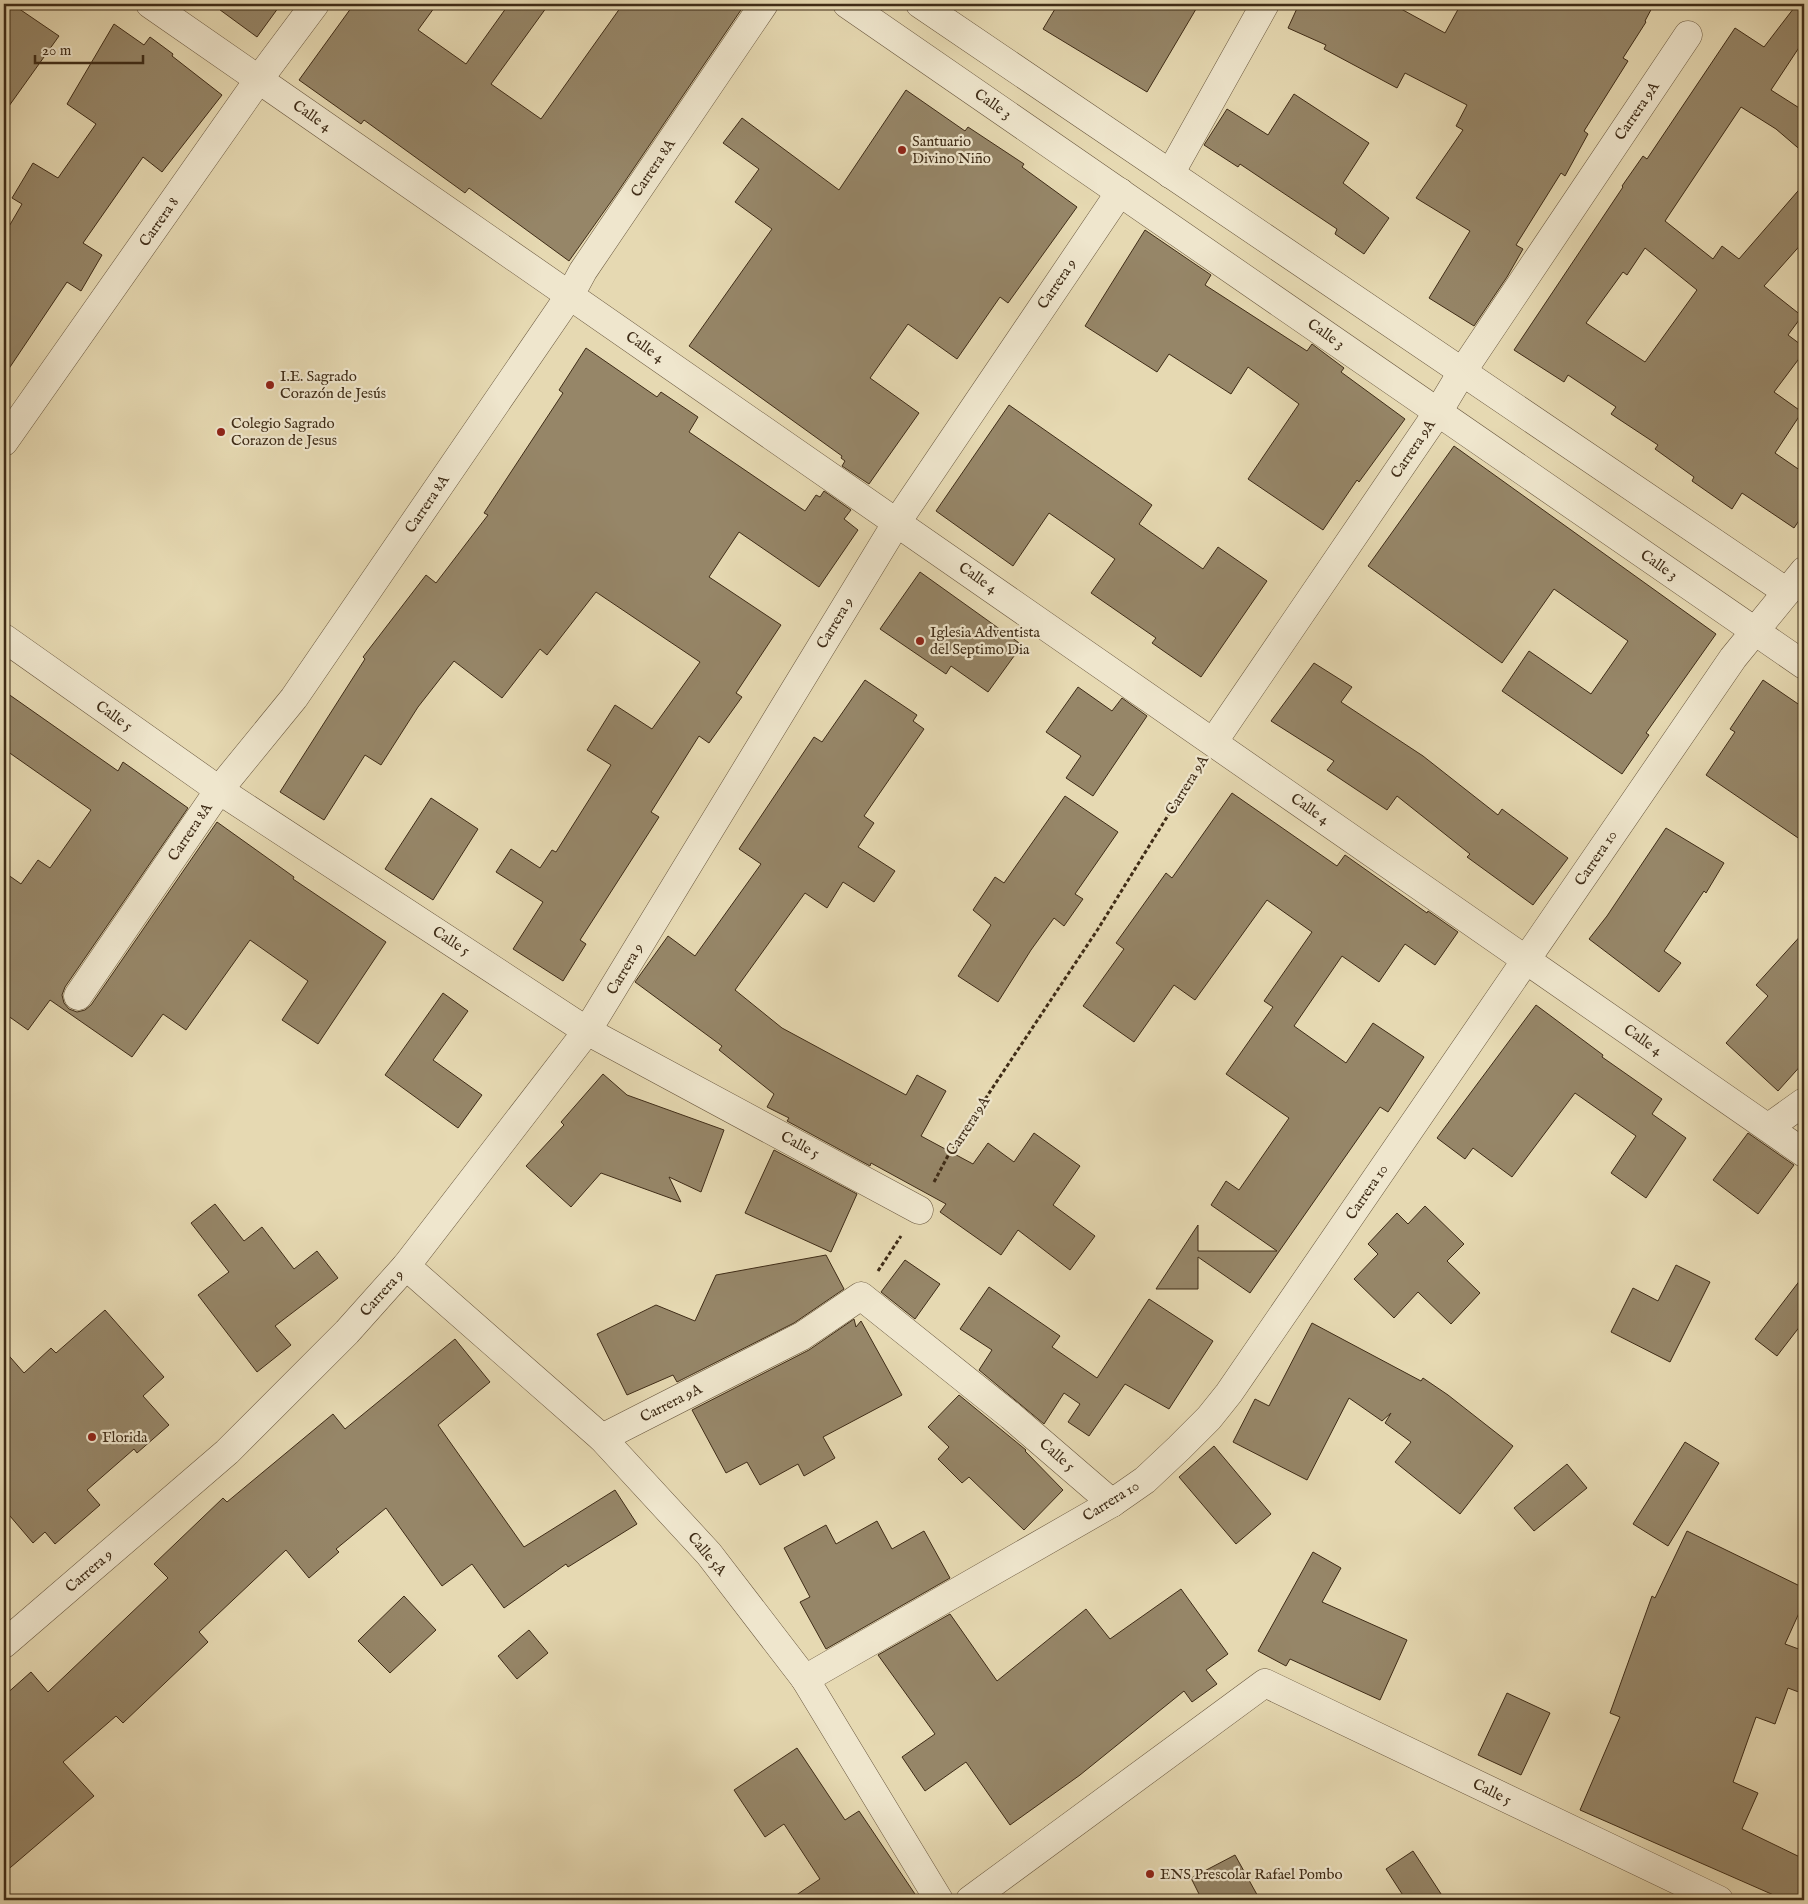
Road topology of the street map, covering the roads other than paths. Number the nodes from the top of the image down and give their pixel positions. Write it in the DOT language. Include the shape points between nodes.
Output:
graph roads {
  1 [pos="150,4"];
  2 [pos="315,4"];
  3 [pos="764,4"];
  4 [pos="847,4"];
  5 [pos="920,4"];
  6 [pos="1265,4"];
  7 [pos="1688,35"];
  8 [pos="259,79"];
  9 [pos="1170,174"];
  10 [pos="1120,192"];
  11 [pos="570,295"];
  12 [pos="1462,372"];
  13 [pos="1438,412"];
  14 [pos="4,442"];
  15 [pos="897,522"];
  16 [pos="1804,571"];
  17 [pos="1787,592"];
  18 [pos="1754,631"];
  19 [pos="4,638"];
  20 [pos="1804,665"];
  21 [pos="1214,741"];
  22 [pos="220,790"];
  23 [pos="1527,959"];
  24 [pos="78,996"];
  25 [pos="587,1031"];
  26 [pos="1804,1102"];
  27 [pos="1769,1127"];
  28 [pos="1804,1153"];
  29 [pos="919,1210"];
  30 [pos="406,1266"];
  31 [pos="861,1296"];
  32 [pos="602,1438"];
  33 [pos="1112,1502"];
  34 [pos="4,1644"];
  35 [pos="805,1679"];
  36 [pos="938,1900"];
  37 [pos="970,1900"];
  38 [pos="1719,1900"];
  1 -- 8 [label="street, Calle 4"];
  2 -- 8 [label="street, Carrera 8"];
  3 -- 11 [label="street, Carrera 8A"];
  4 -- 10 [label="street, Calle 3"];
  5 -- 9 [label="street"];
  6 -- 9 [label="street"];
  7 -- 12 [label="street, Carrera 9A"];
  8 -- 11 [label="street, Calle 4"];
  8 -- 14 [label="street, Carrera 8"];
  9 -- 12 [label="street"];
  10 -- 13 [label="street, Calle 3"];
  10 -- 15 [label="street, Carrera 9"];
  11 -- 15 [label="street, Calle 4"];
  11 -- 22 [label="street, Carrera 8A" via="294,698"];
  12 -- 13 [label="street, Carrera 9A"];
  12 -- 17 [label="street"];
  13 -- 18 [label="street, Calle 3"];
  13 -- 21 [label="street, Carrera 9A"];
  15 -- 21 [label="street, Calle 4"];
  15 -- 25 [label="street, Carrera 9"];
  16 -- 17 [label="street, Carrera 10"];
  17 -- 18 [label="street, Carrera 10"];
  18 -- 20 [label="street, Calle 3"];
  18 -- 23 [label="street, Carrera 10"];
  19 -- 22 [label="street, Calle 5"];
  21 -- 23 [label="street, Calle 4"];
  22 -- 24 [label="street, Carrera 8A"];
  22 -- 25 [label="street, Calle 5"];
  23 -- 27 [label="street, Calle 4"];
  23 -- 33 [label="street, Carrera 10" via="1224,1400 1210,1418 1145,1480"];
  25 -- 29 [label="street, Calle 5"];
  25 -- 30 [label="street, Carrera 9"];
  26 -- 27 [label="street"];
  27 -- 28 [label="street, Calle 4"];
  30 -- 32 [label="street, Calle 5A"];
  30 -- 34 [label="street, Carrera 9" via="347,1332 227,1452"];
  31 -- 32 [label="street, Carrera 9A" via="802,1336"];
  31 -- 33 [label="street, Calle 5"];
  32 -- 35 [label="street, Calle 5A" via="709,1554"];
  33 -- 35 [label="street, Carrera 10"];
  35 -- 36 [label="street, Calle 5A"];
  37 -- 38 [label="street, Calle 5" via="1266,1683"];
}
